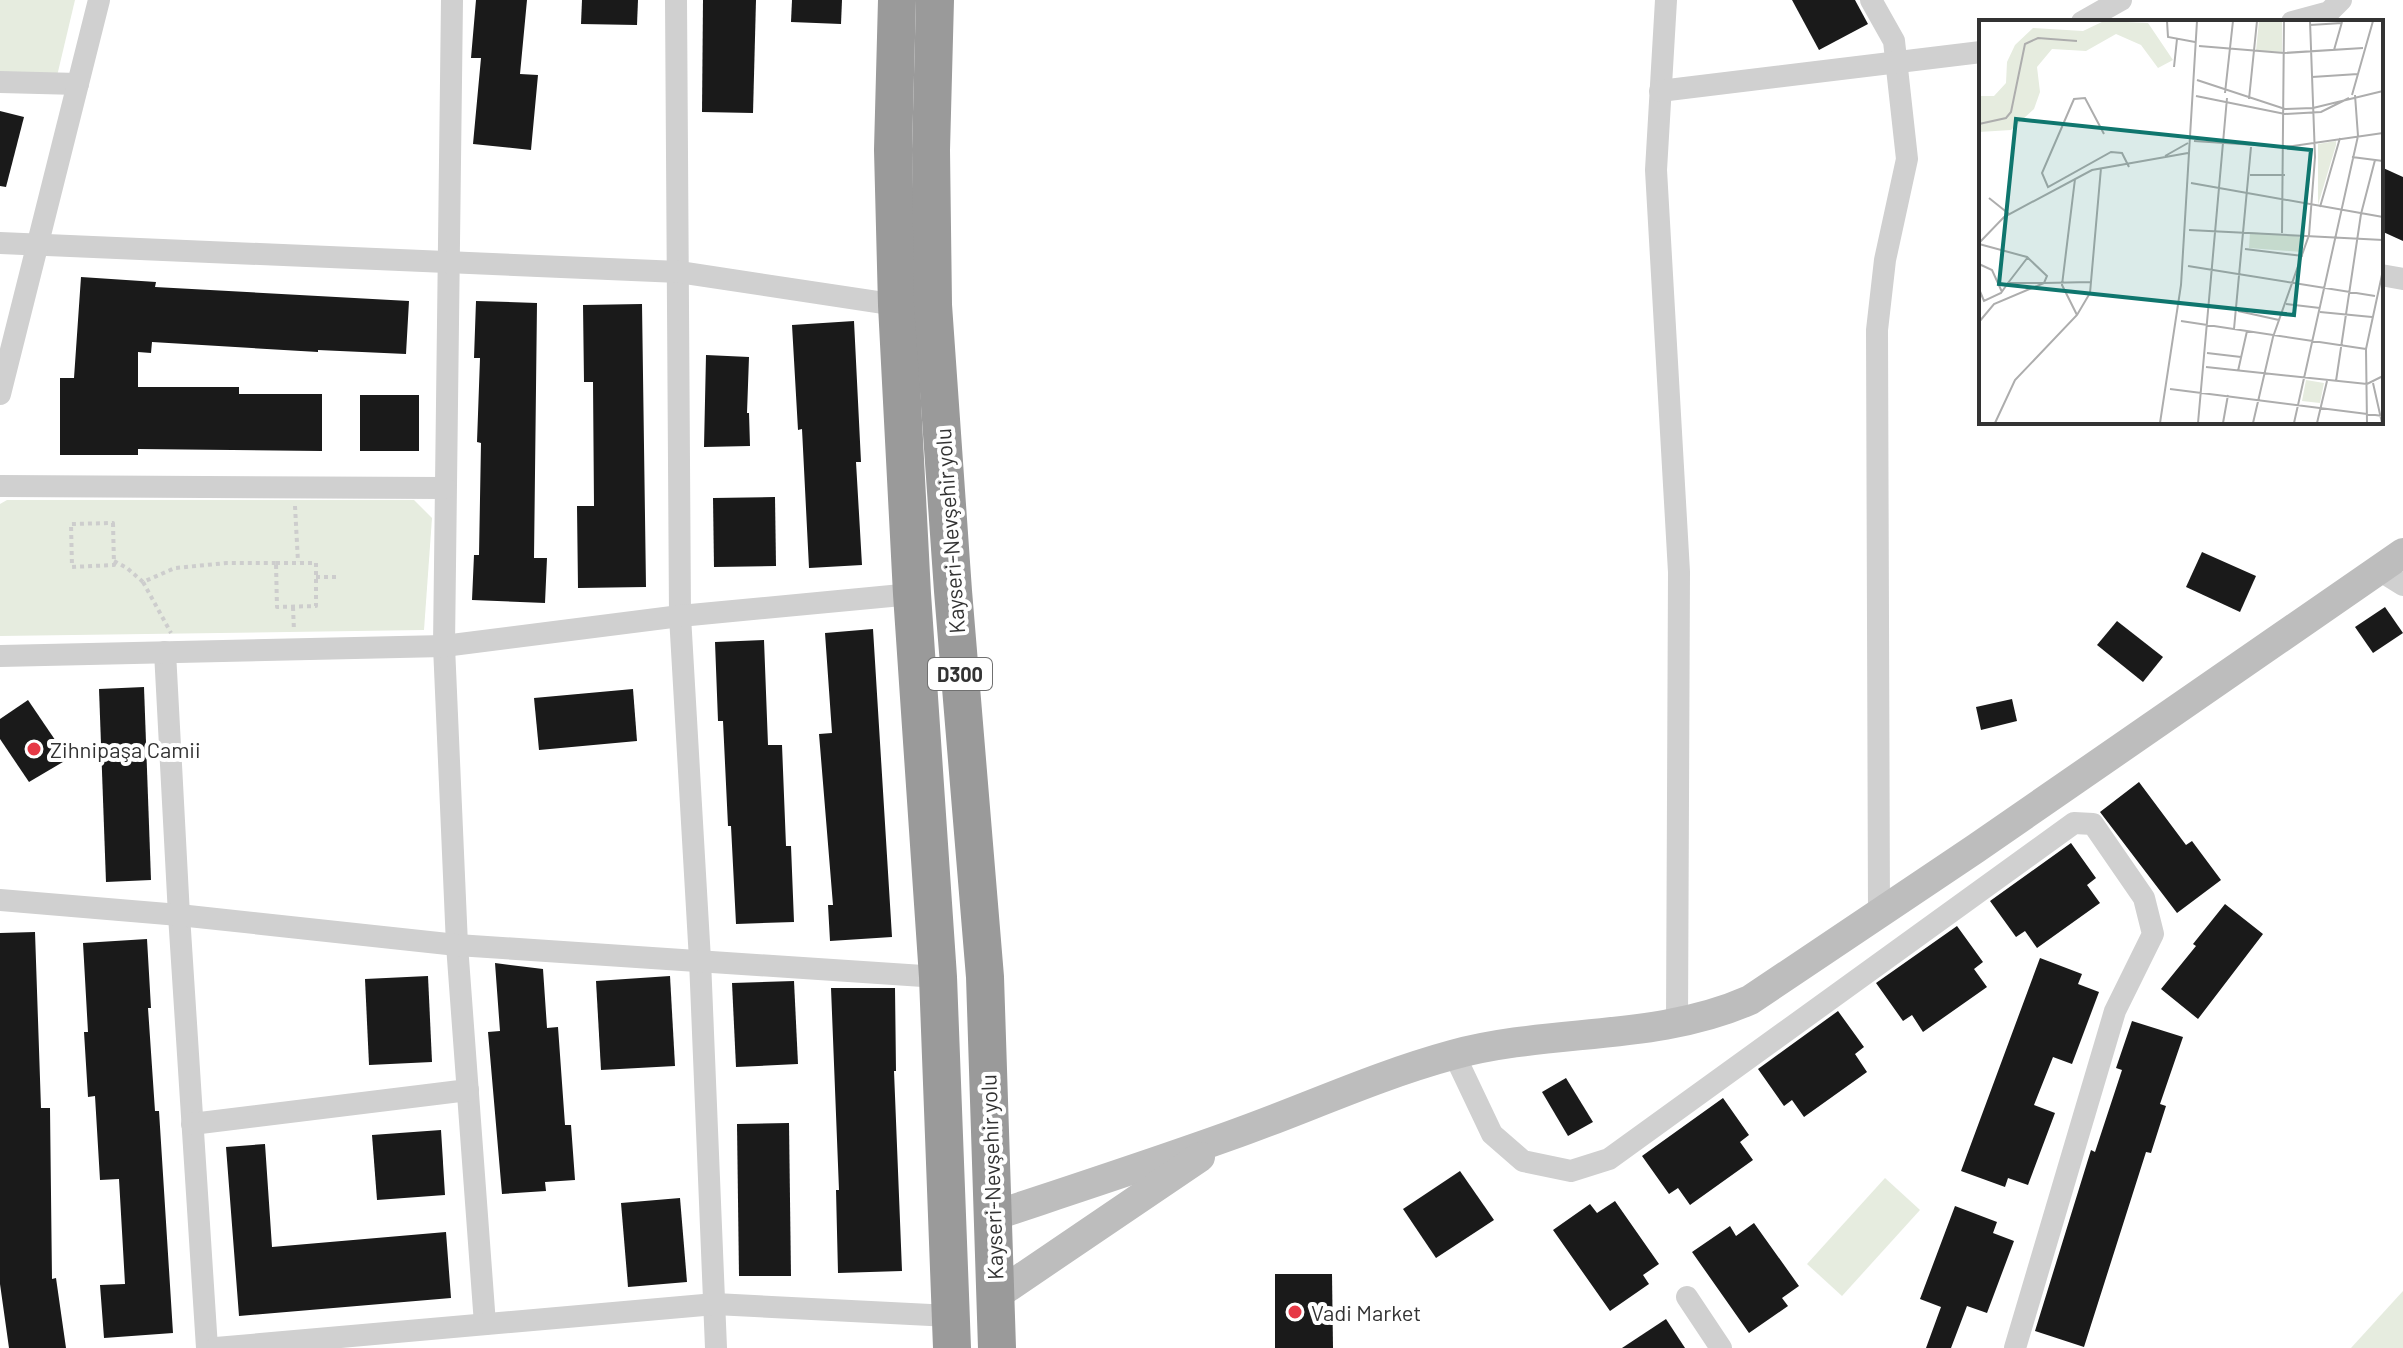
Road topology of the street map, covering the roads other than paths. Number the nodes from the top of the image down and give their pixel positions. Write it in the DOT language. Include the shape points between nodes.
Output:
graph roads {
  1 [pos="99,0"];
  2 [pos="452,0"];
  3 [pos="676,0"];
  4 [pos="897,0"];
  5 [pos="935,0"];
  6 [pos="1666,0"];
  7 [pos="1871,0"];
  8 [pos="2121,0"];
  9 [pos="2333,11"];
  10 [pos="2086,20"];
  11 [pos="2299,20"];
  12 [pos="1979,52"];
  13 [pos="1896,62"];
  14 [pos="0,82"];
  15 [pos="78,84"];
  16 [pos="1660,91"];
  17 [pos="0,243"];
  18 [pos="37,243"];
  19 [pos="449,264"];
  20 [pos="679,272"];
  21 [pos="2383,275"];
  22 [pos="2403,279"];
  23 [pos="897,305"];
  24 [pos="0,394"];
  25 [pos="0,486"];
  26 [pos="445,488"];
  27 [pos="2395,569"];
  28 [pos="912,594"];
  29 [pos="680,616"];
  30 [pos="444,646"];
  31 [pos="173,652"];
  32 [pos="0,656"];
  33 [pos="0,900"];
  34 [pos="1879,914"];
  35 [pos="179,915"];
  36 [pos="457,945"];
  37 [pos="700,960"];
  38 [pos="938,977"];
  39 [pos="1677,1024"];
  40 [pos="1454,1054"];
  41 [pos="468,1090"];
  42 [pos="192,1124"];
  43 [pos="1231,1135"];
  44 [pos="993,1216"];
  45 [pos="995,1296"];
  46 [pos="1687,1297"];
  47 [pos="715,1304"];
  48 [pos="485,1324"];
  49 [pos="951,1332"];
  50 [pos="207,1348"];
  51 [pos="216,1348"];
  52 [pos="716,1348"];
  53 [pos="997,1348"];
  54 [pos="1721,1348"];
  55 [pos="2015,1348"];
  1 -- 15 [label="street"];
  2 -- 19 [label="street"];
  3 -- 20 [label="street"];
  4 -- 23 [label="highway, Kayseri-Nevşehir yolu / D300"];
  5 -- 44 [label="highway, Kayseri-Nevşehir yolu / D300" via="933,305 985,977"];
  6 -- 16 [label="street"];
  7 -- 13 [label="street" via="1894,41"];
  8 -- 10 [label="street"];
  9 -- 11 [label="street"];
  12 -- 13 [label="street"];
  13 -- 16 [label="street"];
  13 -- 34 [label="street" via="1907,159 1885,260 1877,330"];
  14 -- 15 [label="street"];
  15 -- 18 [label="street"];
  16 -- 39 [label="street" via="1656,170 1679,572"];
  17 -- 18 [label="street"];
  18 -- 19 [label="street"];
  18 -- 24 [label="street"];
  19 -- 20 [label="street"];
  19 -- 26 [label="street"];
  20 -- 23 [label="street"];
  20 -- 29 [label="street"];
  21 -- 22 [label="street"];
  23 -- 28 [label="highway, Kayseri-Nevşehir yolu / D300"];
  25 -- 26 [label="street"];
  26 -- 30 [label="street"];
  27 -- 34 [label="street"];
  28 -- 29 [label="street"];
  28 -- 38 [label="highway, Kayseri-Nevşehir yolu / D300"];
  29 -- 30 [label="street"];
  29 -- 37 [label="street"];
  30 -- 31 [label="street"];
  30 -- 36 [label="street"];
  31 -- 32 [label="street"];
  31 -- 35 [label="street"];
  33 -- 35 [label="street"];
  34 -- 39 [label="street" via="1750,1000"];
  35 -- 36 [label="street"];
  35 -- 42 [label="street"];
  36 -- 37 [label="street"];
  36 -- 41 [label="street"];
  37 -- 38 [label="street"];
  37 -- 47 [label="street"];
  38 -- 49 [label="highway, Kayseri-Nevşehir yolu / D300"];
  39 -- 40 [label="street"];
  40 -- 43 [label="street"];
  40 -- 55 [label="street" via="1492,1134 1523,1161 1571,1171 1609,1159 2074,823 2093,824 2144,898 2153,934 2115,1011"];
  41 -- 42 [label="street"];
  41 -- 48 [label="street"];
  42 -- 50 [label="street"];
  43 -- 44 [label="street"];
  43 -- 45 [label="street"];
  44 -- 45 [label="highway, Kayseri-Nevşehir yolu / D300"];
  45 -- 53 [label="highway, Kayseri-Nevşehir yolu / D300"];
  46 -- 54 [label="street"];
  47 -- 48 [label="street"];
  47 -- 49 [label="street"];
  47 -- 52 [label="street"];
  48 -- 51 [label="street"];
}
